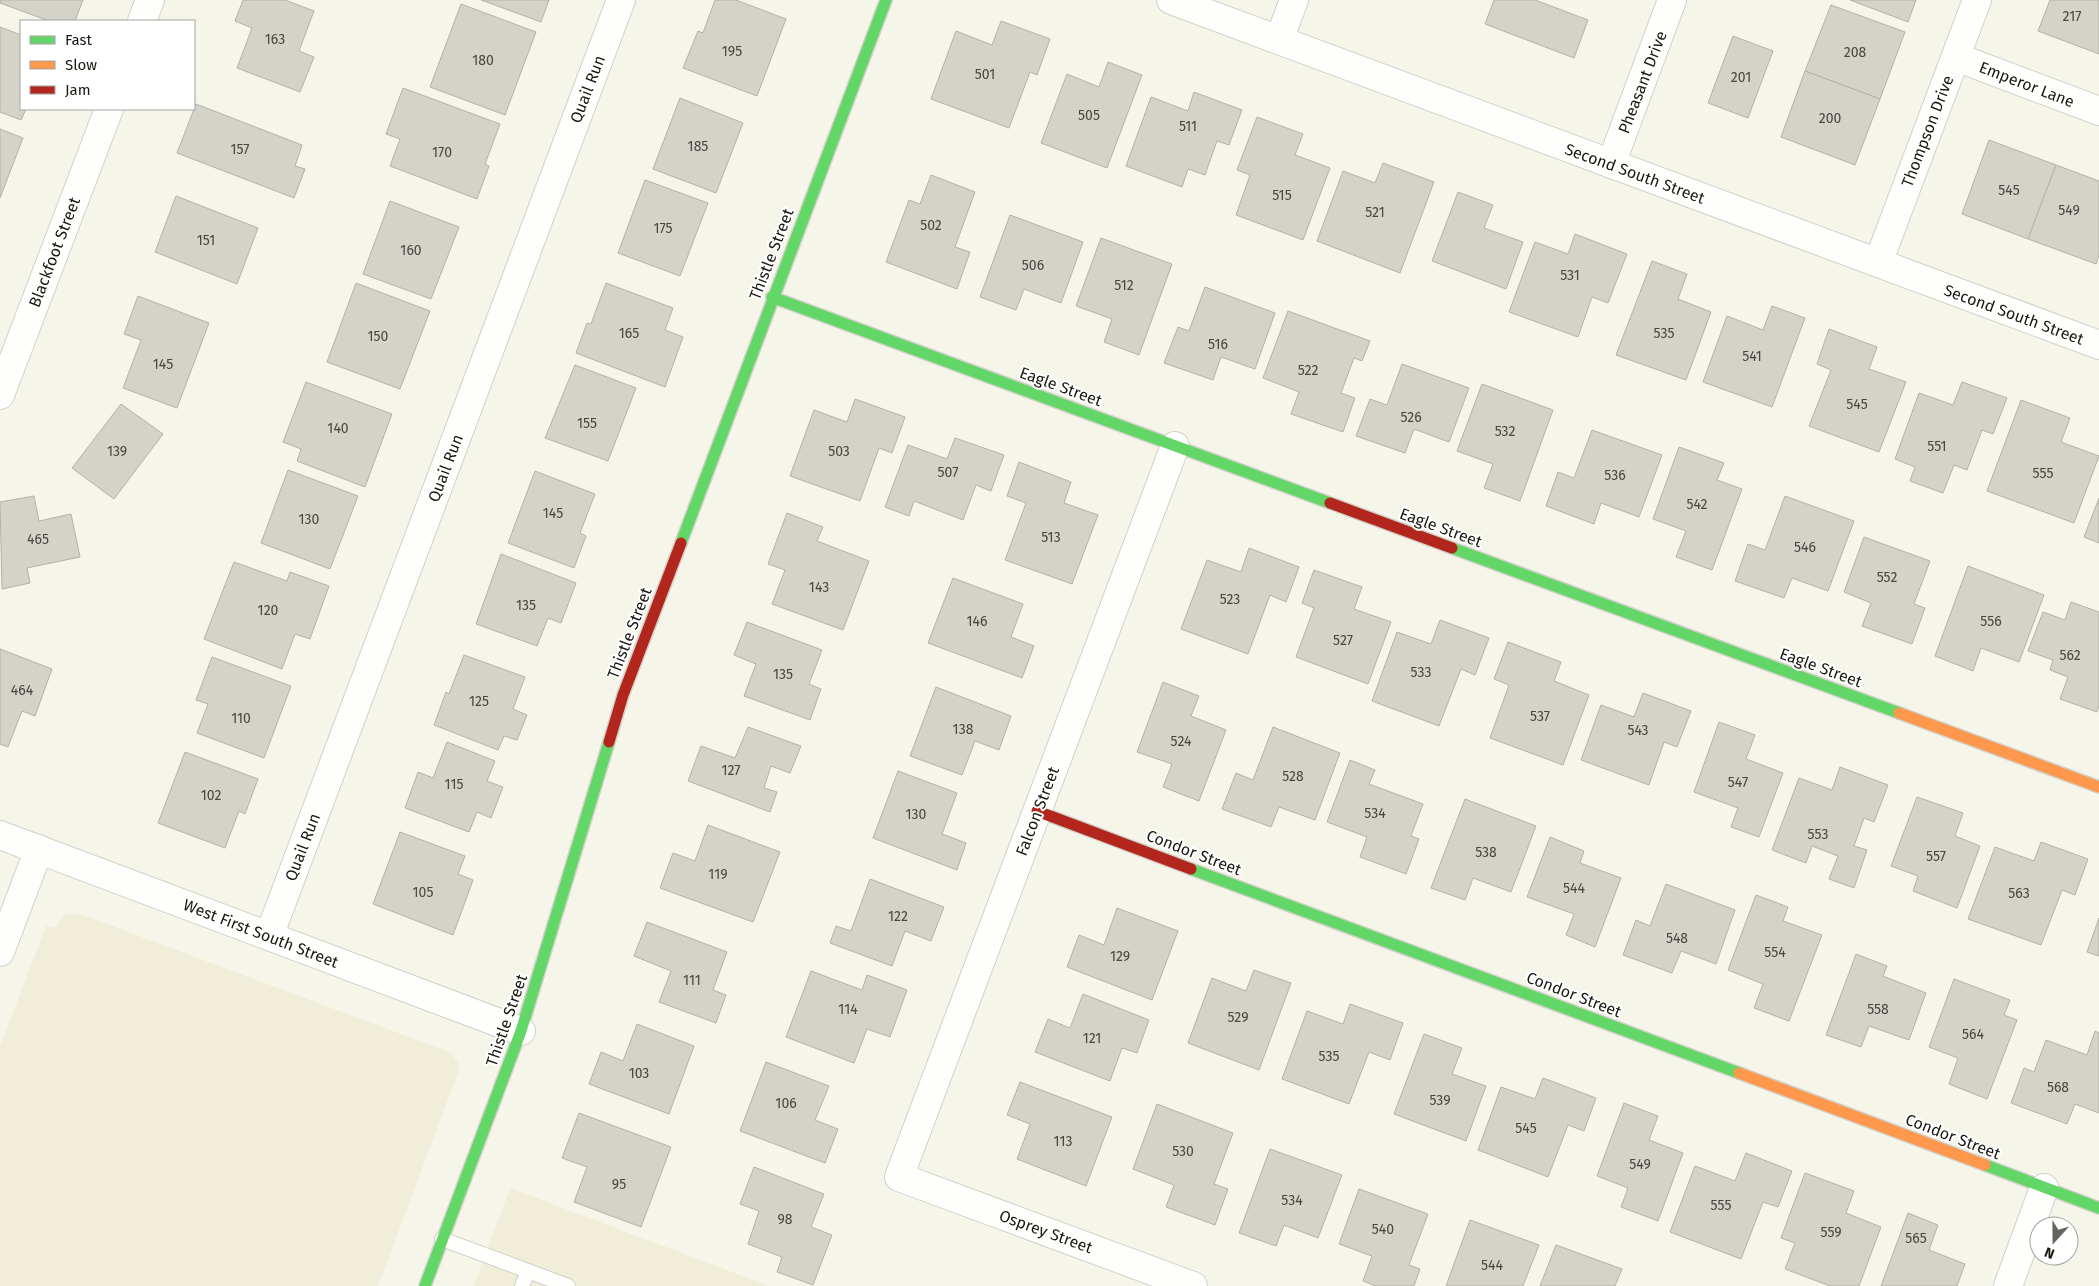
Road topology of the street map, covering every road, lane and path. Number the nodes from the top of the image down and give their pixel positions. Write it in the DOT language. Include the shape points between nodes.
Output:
graph roads {
  1 [pos="150,0"];
  2 [pos="621,0"];
  3 [pos="886,0"];
  4 [pos="1171,0"];
  5 [pos="1294,0"];
  6 [pos="1672,0"];
  7 [pos="1977,0"];
  8 [pos="142,20"];
  9 [pos="1279,40"];
  10 [pos="1956,57"];
  11 [pos="109,110"];
  12 [pos="2099,111"];
  13 [pos="1611,164"];
  14 [pos="1878,263"];
  15 [pos="772,297"];
  16 [pos="2099,345"];
  17 [pos="0,395"];
  18 [pos="1175,446"];
  19 [pos="2099,787"];
  20 [pos="1037,811"];
  21 [pos="0,834"];
  22 [pos="39,849"];
  23 [pos="269,936"];
  24 [pos="0,952"];
  25 [pos="521,1031"];
  26 [pos="898,1177"];
  27 [pos="2044,1188"];
  28 [pos="2099,1208"];
  29 [pos="442,1239"];
  30 [pos="528,1271"];
  31 [pos="424,1286"];
  32 [pos="522,1286"];
  33 [pos="568,1286"];
  34 [pos="1193,1286"];
  35 [pos="2008,1286"];
  1 -- 8 [label="street"];
  2 -- 23 [label="street, Quail Run"];
  3 -- 15 [label="street, Thistle Street"];
  4 -- 9 [label="street, Second South Street"];
  5 -- 9 [label="street"];
  6 -- 13 [label="street, Pheasant Drive"];
  7 -- 10 [label="street, Thompson Drive"];
  9 -- 13 [label="street, Second South Street"];
  10 -- 12 [label="street, Emperor Lane"];
  10 -- 14 [label="street, Thompson Drive"];
  11 -- 17 [label="street, Blackfoot Street"];
  13 -- 14 [label="street, Second South Street"];
  14 -- 16 [label="street, Second South Street"];
  15 -- 18 [label="street, Eagle Street"];
  15 -- 25 [label="street, Thistle Street" via="623,695"];
  18 -- 19 [label="street, Eagle Street"];
  18 -- 20 [label="street, Falcon Street"];
  20 -- 26 [label="street, Falcon Street"];
  20 -- 27 [label="street, Condor Street"];
  21 -- 22 [label="street, West First South Street"];
  22 -- 23 [label="street, West First South Street"];
  22 -- 24 [label="street"];
  23 -- 25 [label="street, West First South Street"];
  25 -- 29 [label="street, Thistle Street"];
  26 -- 34 [label="street, Osprey Street"];
  27 -- 28 [label="street, Condor Street"];
  27 -- 35 [label="street"];
  29 -- 30 [label="lane"];
  29 -- 31 [label="street, Thistle Street"];
  30 -- 32 [label="lane"];
  30 -- 33 [label="lane"];
}
